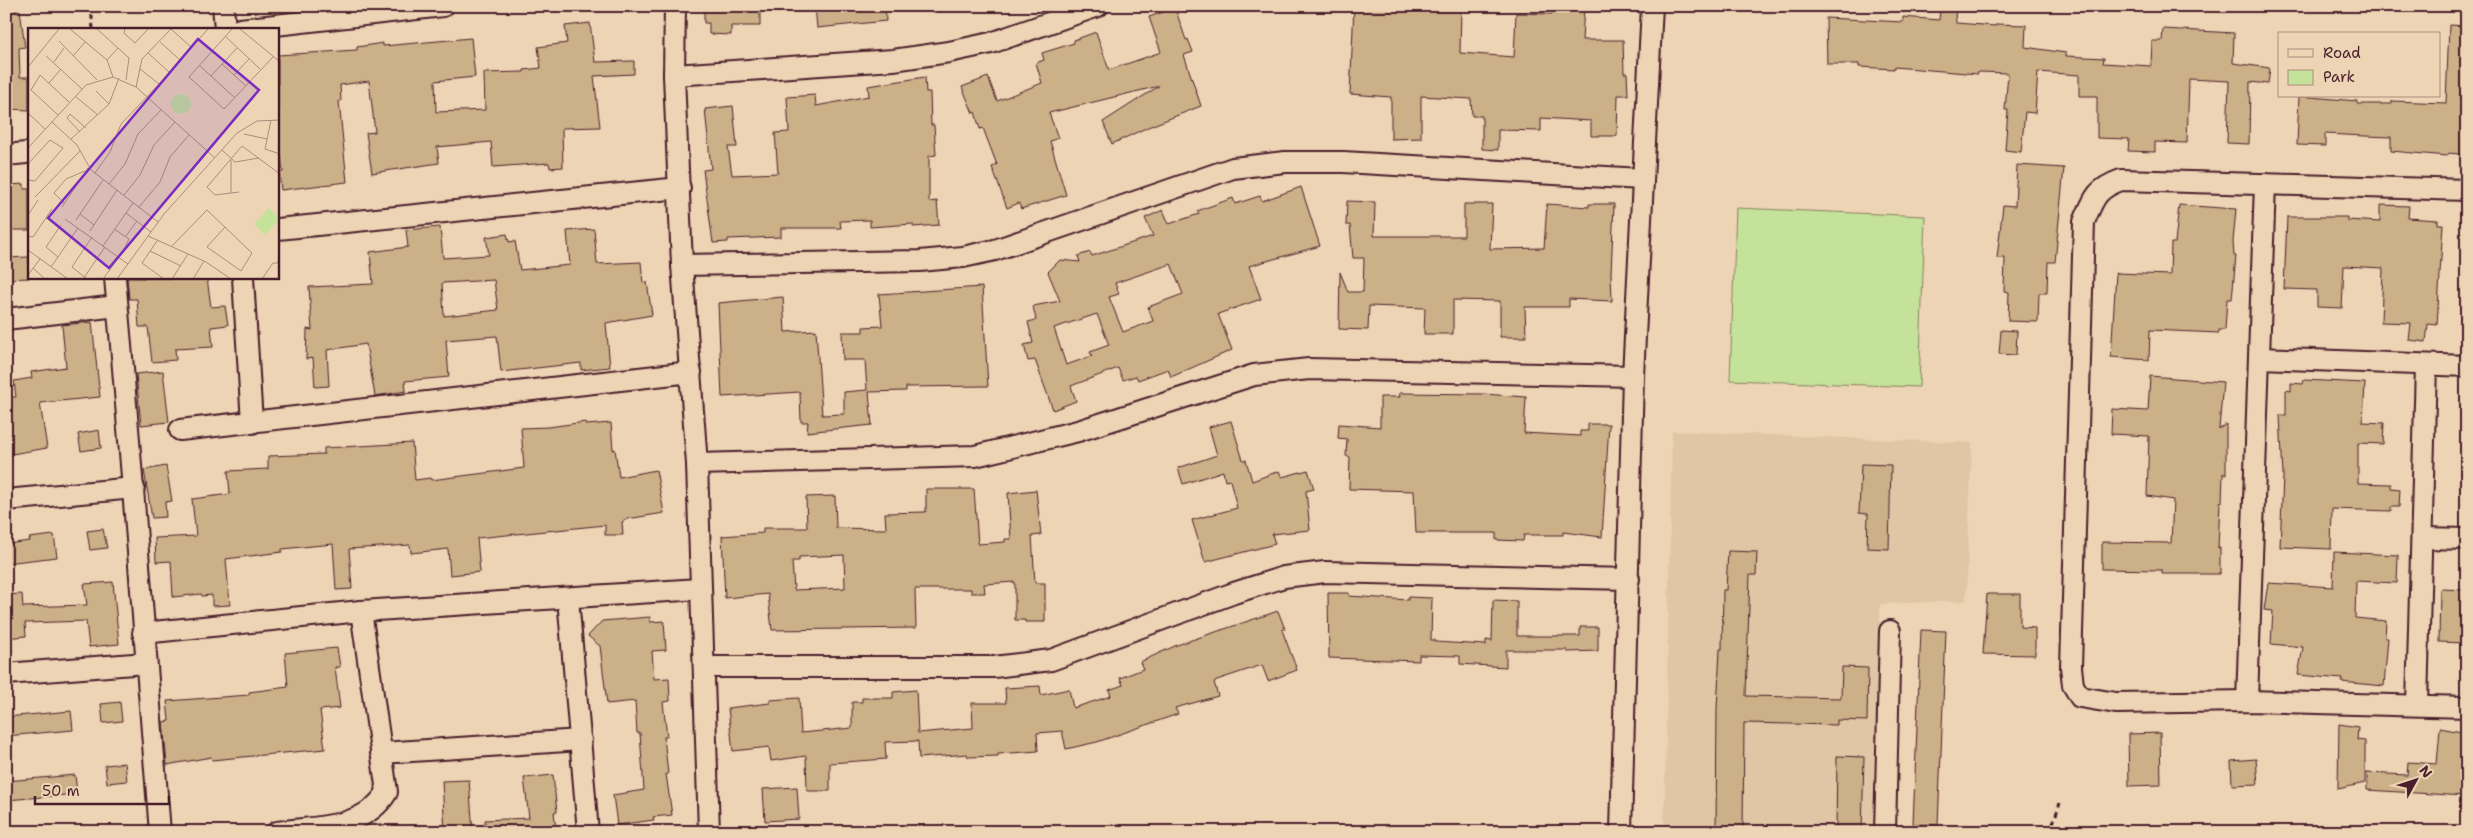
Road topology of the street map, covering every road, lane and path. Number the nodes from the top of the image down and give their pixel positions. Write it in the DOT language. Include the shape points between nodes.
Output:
graph roads {
  1 [pos="91,6"];
  2 [pos="223,6"];
  3 [pos="443,6"];
  4 [pos="676,6"];
  5 [pos="1098,6"];
  6 [pos="1652,6"];
  7 [pos="93,28"];
  8 [pos="225,28"];
  9 [pos="249,28"];
  10 [pos="674,75"];
  11 [pos="1642,179"];
  12 [pos="2265,184"];
  13 [pos="680,188"];
  14 [pos="2467,190"];
  15 [pos="279,229"];
  16 [pos="682,265"];
  17 [pos="115,279"];
  18 [pos="243,279"];
  19 [pos="118,306"];
  20 [pos="6,319"];
  21 [pos="2259,358"];
  22 [pos="2426,365"];
  23 [pos="2467,366"];
  24 [pos="691,372"];
  25 [pos="1633,376"];
  26 [pos="252,423"];
  27 [pos="180,430"];
  28 [pos="697,464"];
  29 [pos="134,488"];
  30 [pos="6,500"];
  31 [pos="2423,538"];
  32 [pos="2467,539"];
  33 [pos="1629,579"];
  34 [pos="699,589"];
  35 [pos="568,598"];
  36 [pos="361,611"];
  37 [pos="1890,631"];
  38 [pos="144,633"];
  39 [pos="146,663"];
  40 [pos="704,667"];
  41 [pos="6,674"];
  42 [pos="2247,701"];
  43 [pos="2417,705"];
  44 [pos="2467,707"];
  45 [pos="581,740"];
  46 [pos="381,753"];
  47 [pos="2060,804"];
  48 [pos="160,832"];
  49 [pos="277,832"];
  50 [pos="588,832"];
  51 [pos="709,832"];
  52 [pos="1621,832"];
  53 [pos="1885,832"];
  54 [pos="2050,832"];
  1 -- 7 [label="path"];
  2 -- 8 [label="street"];
  3 -- 9 [label="street"];
  4 -- 10 [label="street"];
  5 -- 10 [label="street" via="991,43 949,52 893,60"];
  6 -- 11 [label="street"];
  10 -- 13 [label="street"];
  11 -- 16 [label="street" via="1343,162 1286,162 1233,168 995,250 963,257"];
  11 -- 25 [label="street"];
  12 -- 14 [label="street"];
  12 -- 21 [label="street"];
  12 -- 42 [label="street" via="2121,180 2105,186 2095,196 2084,222 2073,685 2080,698 2116,703"];
  13 -- 15 [label="street"];
  13 -- 16 [label="street"];
  16 -- 24 [label="street"];
  17 -- 19 [label="street"];
  18 -- 26 [label="street"];
  19 -- 20 [label="street"];
  19 -- 29 [label="street"];
  21 -- 22 [label="street"];
  21 -- 42 [label="street"];
  22 -- 23 [label="street"];
  22 -- 31 [label="street"];
  24 -- 26 [label="street"];
  24 -- 28 [label="street"];
  25 -- 28 [label="street" via="1309,369 1254,375 1078,431 975,456"];
  25 -- 33 [label="street"];
  26 -- 27 [label="street"];
  28 -- 34 [label="street"];
  29 -- 30 [label="street"];
  29 -- 38 [label="street"];
  31 -- 32 [label="street"];
  31 -- 43 [label="street"];
  33 -- 40 [label="street" via="1325,572 1284,577 1051,660 994,667"];
  33 -- 52 [label="street"];
  34 -- 35 [label="street"];
  34 -- 40 [label="street"];
  35 -- 36 [label="street"];
  35 -- 45 [label="street"];
  36 -- 38 [label="street"];
  36 -- 46 [label="street"];
  37 -- 53 [label="street"];
  38 -- 39 [label="street"];
  39 -- 41 [label="street"];
  39 -- 48 [label="street"];
  40 -- 51 [label="street"];
  42 -- 43 [label="street"];
  43 -- 44 [label="street"];
  45 -- 46 [label="street"];
  45 -- 50 [label="street"];
  46 -- 49 [label="street" via="387,792 373,810 354,821"];
  47 -- 54 [label="path"];
}
